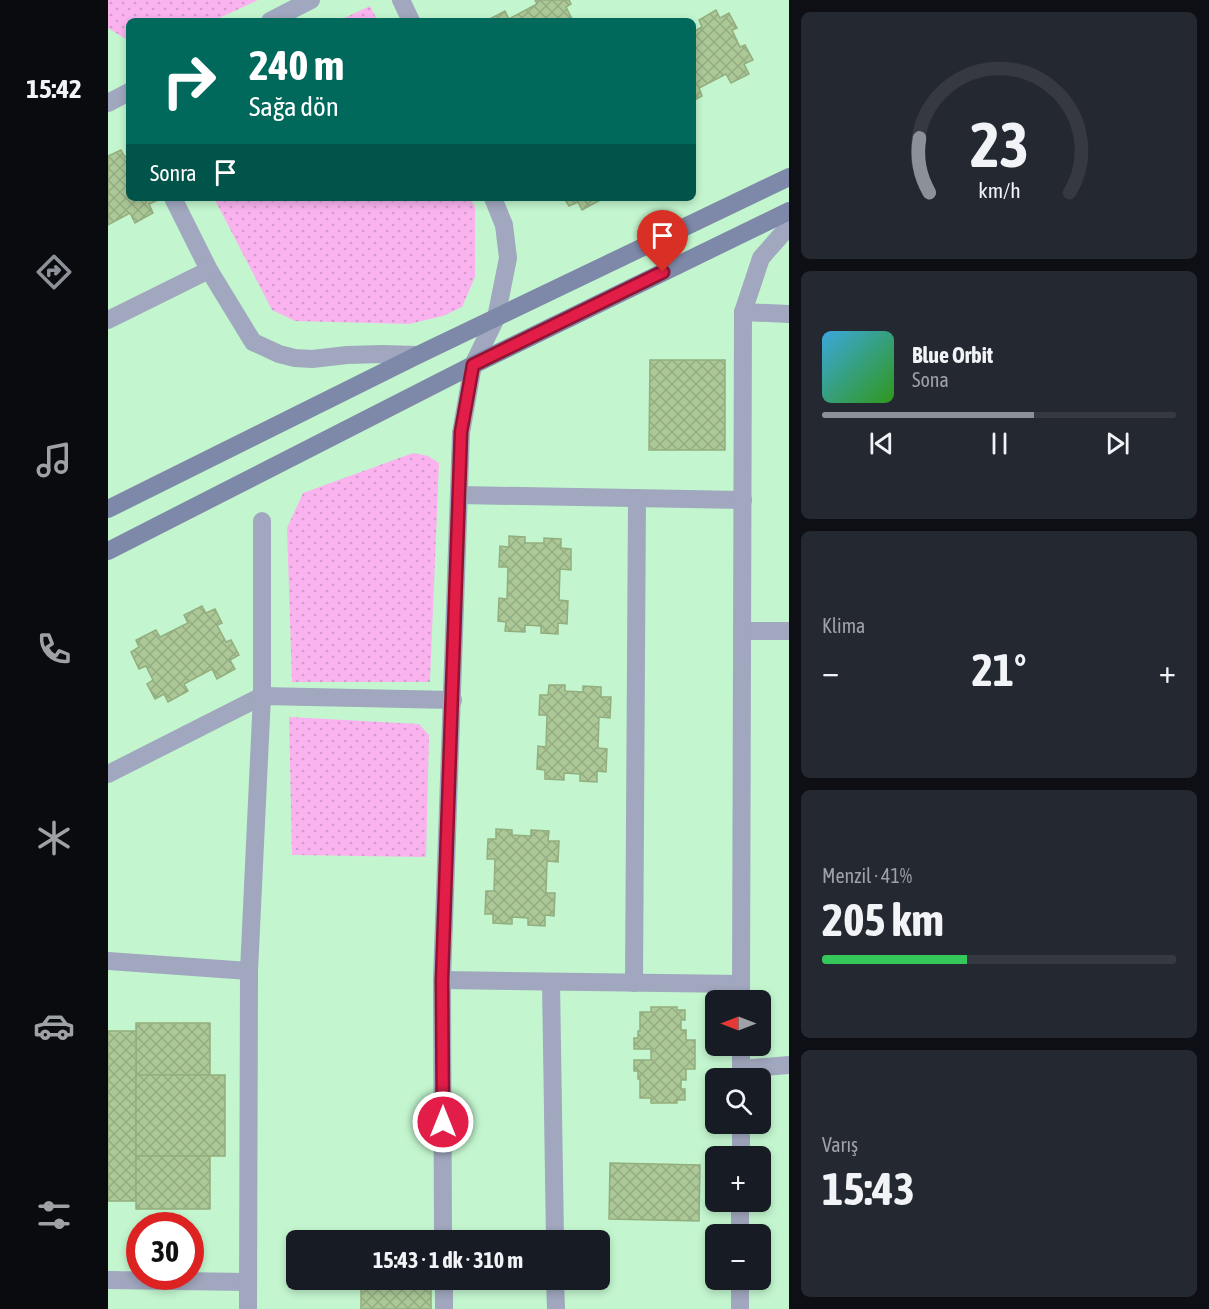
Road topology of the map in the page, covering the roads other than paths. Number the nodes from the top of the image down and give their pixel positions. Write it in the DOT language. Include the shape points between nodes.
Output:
graph roads {
  1 [pos="311,0"];
  2 [pos="401,0"];
  3 [pos="276,18"];
  4 [pos="410,18"];
  5 [pos="789,177"];
  6 [pos="174,201"];
  7 [pos="494,201"];
  8 [pos="789,211"];
  9 [pos="789,226"];
  10 [pos="209,270"];
  11 [pos="743,312"];
  12 [pos="789,314"];
  13 [pos="496,318"];
  14 [pos="108,320"];
  15 [pos="418,356"];
  16 [pos="473,365"];
  17 [pos="459,495"];
  18 [pos="637,498"];
  19 [pos="743,500"];
  20 [pos="108,509"];
  21 [pos="262,521"];
  22 [pos="108,551"];
  23 [pos="742,631"];
  24 [pos="789,631"];
  25 [pos="262,696"];
  26 [pos="453,700"];
  27 [pos="108,774"];
  28 [pos="108,961"];
  29 [pos="249,971"];
  30 [pos="442,980"];
  31 [pos="551,982"];
  32 [pos="634,983"];
  33 [pos="717,990"];
  34 [pos="741,990"];
  35 [pos="789,1065"];
  36 [pos="771,1068"];
  37 [pos="443,1230"];
  38 [pos="555,1230"];
  39 [pos="108,1280"];
  40 [pos="248,1282"];
  41 [pos="444,1290"];
  42 [pos="555,1290"];
  43 [pos="740,1290"];
  44 [pos="248,1309"];
  45 [pos="444,1309"];
  46 [pos="556,1309"];
  47 [pos="740,1309"];
  1 -- 3 [label="street"];
  2 -- 4 [label="street"];
  5 -- 13 [label="main road"];
  6 -- 10 [label="street"];
  7 -- 13 [label="street" via="504,225 508,258"];
  8 -- 16 [label="main road"];
  9 -- 11 [label="street" via="761,258"];
  10 -- 14 [label="street"];
  10 -- 15 [label="street" via="253,342 279,354 312,359 371,354"];
  11 -- 12 [label="street"];
  11 -- 19 [label="street"];
  13 -- 15 [label="main road"];
  13 -- 16 [label="street"];
  15 -- 20 [label="main road"];
  16 -- 17 [label="street" via="461,432"];
  16 -- 22 [label="main road"];
  17 -- 18 [label="street"];
  17 -- 26 [label="street"];
  18 -- 19 [label="street"];
  18 -- 32 [label="street"];
  19 -- 23 [label="street"];
  21 -- 25 [label="street"];
  23 -- 24 [label="street"];
  23 -- 34 [label="street"];
  25 -- 26 [label="street"];
  25 -- 27 [label="street"];
  25 -- 29 [label="street"];
  26 -- 30 [label="street"];
  28 -- 29 [label="street"];
  29 -- 40 [label="street"];
  30 -- 31 [label="street"];
  30 -- 37 [label="street"];
  31 -- 32 [label="street"];
  31 -- 38 [label="street"];
  32 -- 33 [label="street"];
  35 -- 36 [label="street"];
  39 -- 40 [label="street"];
  40 -- 44 [label="street"];
  41 -- 45 [label="street"];
  42 -- 46 [label="street"];
  43 -- 47 [label="street"];
}
